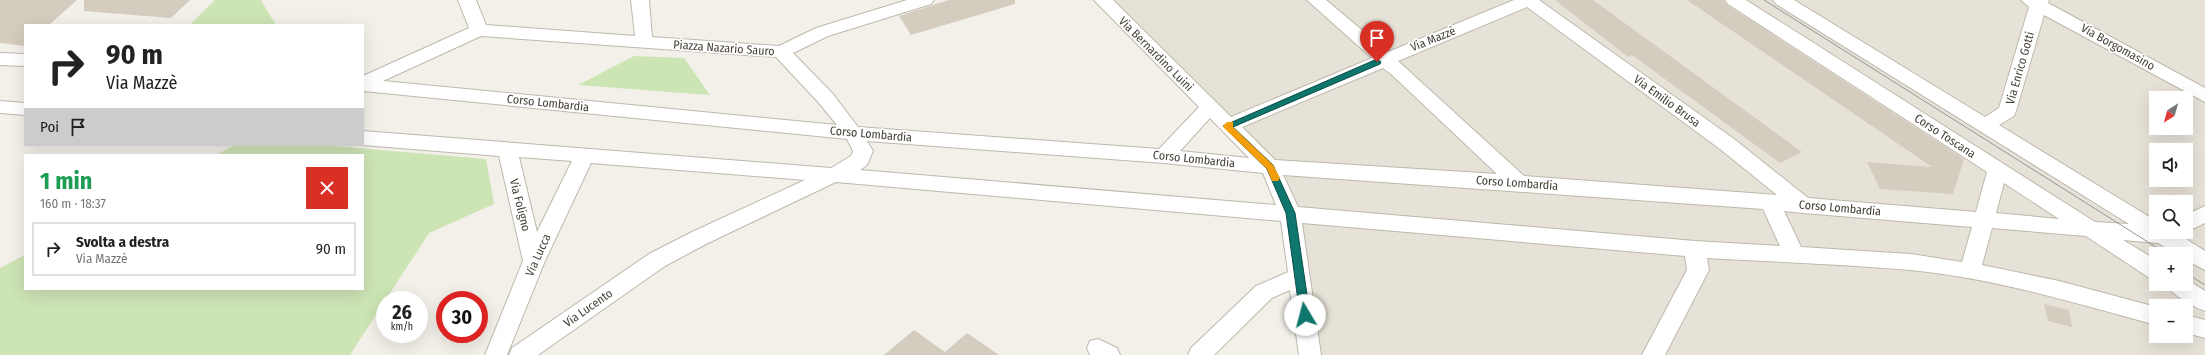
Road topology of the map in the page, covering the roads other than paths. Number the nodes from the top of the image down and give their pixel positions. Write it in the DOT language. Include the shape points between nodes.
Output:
graph roads {
  1 [pos="467,0"];
  2 [pos="640,0"];
  3 [pos="924,0"];
  4 [pos="1103,0"];
  5 [pos="1316,0"];
  6 [pos="1528,0"];
  7 [pos="1734,0"];
  8 [pos="1782,0"];
  9 [pos="2037,2"];
  10 [pos="891,5"];
  11 [pos="479,30"];
  12 [pos="644,42"];
  13 [pos="781,52"];
  14 [pos="0,59"];
  15 [pos="1384,59"];
  16 [pos="24,60"];
  17 [pos="364,84"];
  18 [pos="364,85"];
  19 [pos="2205,96"];
  20 [pos="0,107"];
  21 [pos="1209,108"];
  22 [pos="24,109"];
  23 [pos="1227,126"];
  24 [pos="1985,126"];
  25 [pos="854,133"];
  26 [pos="364,138"];
  27 [pos="507,149"];
  28 [pos="584,156"];
  29 [pos="1164,156"];
  30 [pos="1270,167"];
  31 [pos="1998,170"];
  32 [pos="836,175"];
  33 [pos="1519,183"];
  34 [pos="1770,202"];
  35 [pos="1803,205"];
  36 [pos="1290,213"];
  37 [pos="2205,214"];
  38 [pos="1984,220"];
  39 [pos="2193,220"];
  40 [pos="2149,225"];
  41 [pos="2089,228"];
  42 [pos="2149,231"];
  43 [pos="2171,239"];
  44 [pos="1695,249"];
  45 [pos="1794,254"];
  46 [pos="657,260"];
  47 [pos="534,261"];
  48 [pos="2205,262"];
  49 [pos="2149,267"];
  50 [pos="1970,271"];
  51 [pos="1299,276"];
  52 [pos="2188,291"];
  53 [pos="2205,302"];
  54 [pos="2149,314"];
  55 [pos="2193,326"];
  56 [pos="2205,329"];
  57 [pos="496,355"];
  58 [pos="520,355"];
  59 [pos="1199,355"];
  60 [pos="1310,355"];
  61 [pos="1653,355"];
  1 -- 11 [label="street"];
  2 -- 12 [label="street"];
  3 -- 10 [label="street"];
  4 -- 21 [label="street, Via Bernardino Luini"];
  5 -- 15 [label="street"];
  6 -- 15 [label="street, Via Mazzè"];
  6 -- 35 [label="street, Via Emilio Brusa" via="1727,144"];
  7 -- 31 [label="street, Corso Toscana"];
  8 -- 24 [label="street"];
  9 -- 19 [label="street, Via Borgomasino"];
  9 -- 24 [label="street, Via Enrico Gotti" via="2007,111"];
  10 -- 13 [label="street" via="822,32"];
  11 -- 12 [label="street, Piazza Nazario Sauro"];
  11 -- 17 [label="street, Piazza Nazario Sauro"];
  12 -- 13 [label="street, Piazza Nazario Sauro"];
  13 -- 25 [label="street, Piazza Nazario Sauro" via="839,113"];
  14 -- 16 [label="street"];
  15 -- 23 [label="street, Via Mazzè"];
  15 -- 33 [label="street"];
  18 -- 25 [label="street, Corso Lombardia"];
  20 -- 22 [label="street"];
  21 -- 23 [label="street, Via Bernardino Luini"];
  21 -- 29 [label="street"];
  23 -- 30 [label="street, Via Bernardino Luini"];
  24 -- 40 [label="street"];
  25 -- 29 [label="street, Corso Lombardia"];
  25 -- 32 [label="street, Piazza Nazario Sauro" via="863,151 860,160"];
  26 -- 27 [label="street"];
  27 -- 28 [label="street"];
  27 -- 47 [label="street, Via Foligno"];
  28 -- 32 [label="street"];
  28 -- 47 [label="street, Via Lucca"];
  29 -- 30 [label="street, Corso Lombardia"];
  30 -- 33 [label="street, Corso Lombardia"];
  30 -- 36 [label="street, Via Bernardino Luini"];
  31 -- 38 [label="street"];
  31 -- 41 [label="street, Corso Toscana"];
  32 -- 36 [label="street"];
  32 -- 46 [label="street, Piazza Nazario Sauro"];
  33 -- 34 [label="street, Corso Lombardia"];
  34 -- 35 [label="street, Corso Lombardia"];
  34 -- 45 [label="street"];
  35 -- 38 [label="street, Corso Lombardia"];
  36 -- 44 [label="street"];
  36 -- 51 [label="street, Via Bernardino Luini"];
  37 -- 39 [label="street"];
  38 -- 41 [label="street, Corso Lombardia"];
  38 -- 50 [label="street"];
  41 -- 42 [label="street, Corso Lombardia"];
  41 -- 49 [label="street, Corso Toscana"];
  43 -- 48 [label="street"];
  44 -- 45 [label="street"];
  44 -- 61 [label="street" via="1698,270"];
  45 -- 50 [label="street" via="1911,262"];
  46 -- 58 [label="street, Via Lucento"];
  47 -- 57 [label="street, Via Lucca"];
  50 -- 54 [label="street" via="2059,290"];
  51 -- 59 [label="street" via="1264,292"];
  51 -- 60 [label="street, Via Bernardino Luini"];
  52 -- 53 [label="street"];
  55 -- 56 [label="street"];
}
